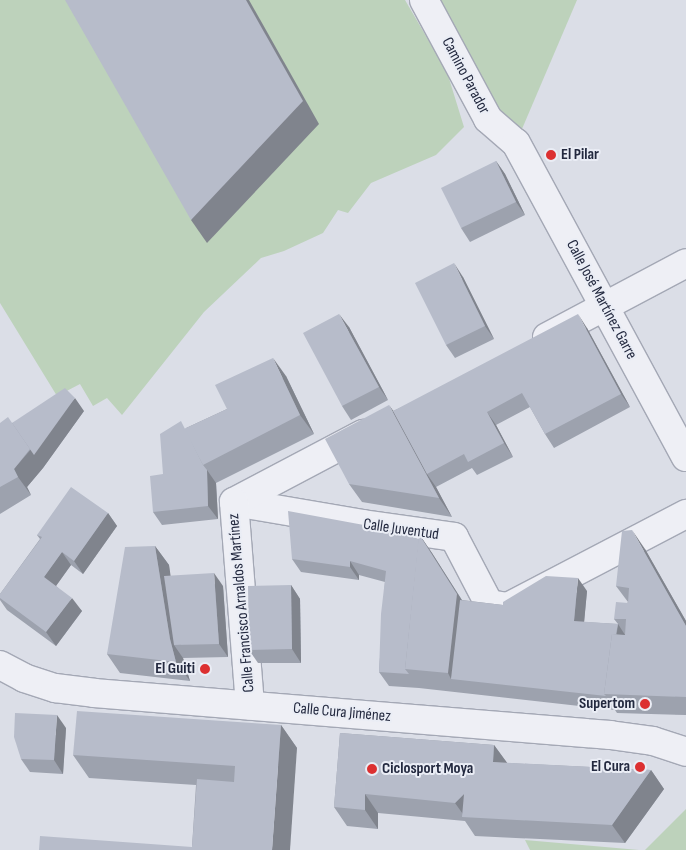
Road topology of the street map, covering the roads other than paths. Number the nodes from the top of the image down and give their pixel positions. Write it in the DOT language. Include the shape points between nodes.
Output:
graph roads {
  1 [pos="424,0"];
  2 [pos="516,143"];
  3 [pos="686,263"];
  4 [pos="605,306"];
  5 [pos="527,347"];
  6 [pos="388,421"];
  7 [pos="686,457"];
  8 [pos="234,502"];
  9 [pos="686,514"];
  10 [pos="0,665"];
  11 [pos="250,705"];
  12 [pos="686,752"];
  1 -- 2 [label="street, Camino Parador" via="488,119"];
  2 -- 4 [label="street, Calle José Martínez Garre"];
  3 -- 4 [label="street"];
  4 -- 5 [label="street"];
  4 -- 7 [label="street, Calle José Martínez Garre"];
  6 -- 8 [label="street, Calle Francisco Arnaldos Martínez"];
  8 -- 9 [label="street, Calle Juventud" via="454,537 489,604 508,607"];
  8 -- 11 [label="street, Calle Francisco Arnaldos Martínez"];
  10 -- 11 [label="street, Calle Cura Jiménez" via="24,678 54,688"];
  11 -- 12 [label="street, Calle Cura Jiménez" via="610,735 653,742"];
}
